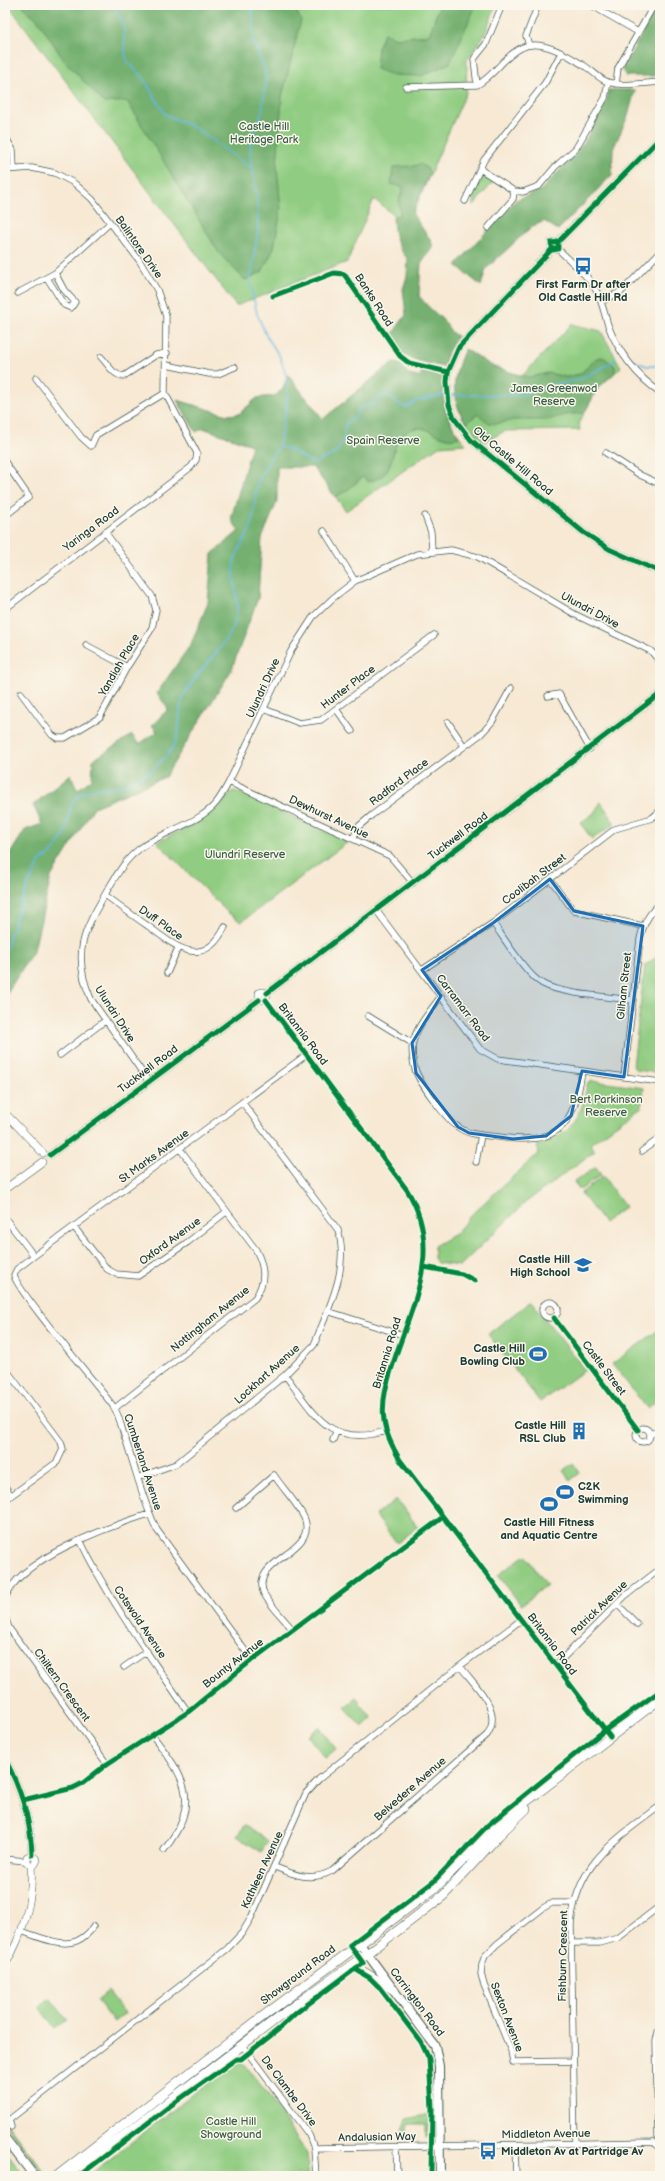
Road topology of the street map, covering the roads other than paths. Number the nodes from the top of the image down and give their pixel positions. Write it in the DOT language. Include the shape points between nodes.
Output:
graph roads {
  1 [pos="502,5"];
  2 [pos="538,5"];
  3 [pos="591,5"];
  4 [pos="654,5"];
  5 [pos="638,32"];
  6 [pos="529,45"];
  7 [pos="561,53"];
  8 [pos="608,82"];
  9 [pos="660,82"];
  10 [pos="616,84"];
  11 [pos="477,85"];
  12 [pos="406,87"];
  13 [pos="5,136"];
  14 [pos="660,138"];
  15 [pos="14,168"];
  16 [pos="480,169"];
  17 [pos="5,170"];
  18 [pos="514,191"];
  19 [pos="465,201"];
  20 [pos="110,223"];
  21 [pos="488,228"];
  22 [pos="556,247"];
  23 [pos="660,252"];
  24 [pos="55,273"];
  25 [pos="47,278"];
  26 [pos="18,293"];
  27 [pos="273,296"];
  28 [pos="602,301"];
  29 [pos="167,353"];
  30 [pos="101,357"];
  31 [pos="167,366"];
  32 [pos="235,367"];
  33 [pos="448,372"];
  34 [pos="36,378"];
  35 [pos="660,392"];
  36 [pos="165,393"];
  37 [pos="606,453"];
  38 [pos="5,462"];
  39 [pos="660,484"];
  40 [pos="5,516"];
  41 [pos="425,516"];
  42 [pos="324,531"];
  43 [pos="105,532"];
  44 [pos="432,551"];
  45 [pos="660,572"];
  46 [pos="355,581"];
  47 [pos="5,609"];
  48 [pos="434,635"];
  49 [pos="86,645"];
  50 [pos="660,662"];
  51 [pos="126,668"];
  52 [pos="511,688"];
  53 [pos="21,693"];
  54 [pos="548,696"];
  55 [pos="659,698"];
  56 [pos="336,709"];
  57 [pos="264,710"];
  58 [pos="448,722"];
  59 [pos="352,731"];
  60 [pos="464,746"];
  61 [pos="590,749"];
  62 [pos="229,782"];
  63 [pos="660,811"];
  64 [pos="353,839"];
  65 [pos="550,879"];
  66 [pos="413,883"];
  67 [pos="105,895"];
  68 [pos="660,904"];
  69 [pos="376,910"];
  70 [pos="493,923"];
  71 [pos="643,926"];
  72 [pos="225,927"];
  73 [pos="178,948"];
  74 [pos="422,970"];
  75 [pos="167,973"];
  76 [pos="441,996"];
  77 [pos="264,998"];
  78 [pos="633,1000"];
  79 [pos="368,1016"];
  80 [pos="106,1020"];
  81 [pos="412,1043"];
  82 [pos="306,1054"];
  83 [pos="60,1055"];
  84 [pos="582,1071"];
  85 [pos="624,1077"];
  86 [pos="149,1082"];
  87 [pos="660,1082"];
  88 [pos="242,1102"];
  89 [pos="5,1113"];
  90 [pos="481,1135"];
  91 [pos="660,1138"];
  92 [pos="180,1149"];
  93 [pos="642,1151"];
  94 [pos="46,1154"];
  95 [pos="476,1162"];
  96 [pos="5,1189"];
  97 [pos="226,1212"];
  98 [pos="5,1218"];
  99 [pos="74,1227"];
  100 [pos="34,1256"];
  101 [pos="424,1267"];
  102 [pos="15,1273"];
  103 [pos="475,1281"];
  104 [pos="327,1311"];
  105 [pos="554,1318"];
  106 [pos="403,1334"];
  107 [pos="5,1368"];
  108 [pos="285,1375"];
  109 [pos="115,1408"];
  110 [pos="638,1430"];
  111 [pos="660,1430"];
  112 [pos="386,1431"];
  113 [pos="336,1432"];
  114 [pos="650,1434"];
  115 [pos="333,1440"];
  116 [pos="139,1477"];
  117 [pos="5,1486"];
  118 [pos="11,1496"];
  119 [pos="5,1500"];
  120 [pos="236,1508"];
  121 [pos="149,1514"];
  122 [pos="443,1518"];
  123 [pos="80,1540"];
  124 [pos="660,1569"];
  125 [pos="5,1599"];
  126 [pos="617,1604"];
  127 [pos="5,1617"];
  128 [pos="521,1620"];
  129 [pos="637,1624"];
  130 [pos="293,1630"];
  131 [pos="147,1651"];
  132 [pos="252,1660"];
  133 [pos="556,1665"];
  134 [pos="460,1666"];
  135 [pos="124,1667"];
  136 [pos="660,1699"];
  137 [pos="660,1706"];
  138 [pos="188,1712"];
  139 [pos="152,1735"];
  140 [pos="610,1737"];
  141 [pos="5,1759"];
  142 [pos="107,1764"];
  143 [pos="23,1800"];
  144 [pos="660,1806"];
  145 [pos="164,1850"];
  146 [pos="5,1859"];
  147 [pos="29,1863"];
  148 [pos="275,1867"];
  149 [pos="574,1903"];
  150 [pos="660,1906"];
  151 [pos="94,1926"];
  152 [pos="21,1931"];
  153 [pos="572,1943"];
  154 [pos="360,1944"];
  155 [pos="367,1954"];
  156 [pos="352,1965"];
  157 [pos="5,1966"];
  158 [pos="394,1990"];
  159 [pos="660,2023"];
  160 [pos="239,2041"];
  161 [pos="658,2060"];
  162 [pos="573,2061"];
  163 [pos="7,2119"];
  164 [pos="11,2127"];
  165 [pos="659,2137"];
  166 [pos="5,2138"];
  167 [pos="653,2142"];
  168 [pos="575,2144"];
  169 [pos="515,2145"];
  170 [pos="439,2146"];
  171 [pos="660,2146"];
  172 [pos="396,2147"];
  173 [pos="314,2148"];
  174 [pos="27,2167"];
  175 [pos="29,2176"];
  176 [pos="34,2176"];
  177 [pos="57,2176"];
  178 [pos="71,2176"];
  179 [pos="316,2176"];
  180 [pos="397,2176"];
  181 [pos="440,2176"];
  182 [pos="516,2176"];
  1 -- 11 [label="street" via="486,44 474,60"];
  2 -- 6 [label="street" via="526,36"];
  3 -- 5 [label="street"];
  4 -- 5 [label="street"];
  5 -- 10 [label="street" via="617,70"];
  6 -- 7 [label="street"];
  6 -- 11 [label="street" via="498,65 485,81"];
  7 -- 8 [label="street"];
  7 -- 16 [label="street" via="545,83 486,157"];
  8 -- 10 [label="street"];
  8 -- 18 [label="street" via="605,98 576,148 539,186 523,192"];
  9 -- 10 [label="street"];
  11 -- 12 [label="street"];
  13 -- 15 [label="street" via="13,150"];
  14 -- 22 [label="street, Old Castle Hill Road"];
  15 -- 17 [label="street, Balintore Drive"];
  15 -- 20 [label="street, Balintore Drive" via="32,168 55,173 74,183 92,199"];
  16 -- 18 [label="street"];
  16 -- 19 [label="street"];
  18 -- 21 [label="street" via="513,199"];
  20 -- 24 [label="street"];
  20 -- 29 [label="street, Balintore Drive" via="150,278 164,305"];
  22 -- 28 [label="street" via="588,278"];
  22 -- 33 [label="street, Old Castle Hill Road" via="459,347"];
  23 -- 28 [label="street" via="622,291"];
  24 -- 25 [label="street"];
  24 -- 25 [label="street" via="64,290 75,302 71,308 64,305"];
  25 -- 26 [label="street"];
  27 -- 33 [label="street, Banks Road" via="334,273 344,274 400,356 409,363"];
  28 -- 35 [label="street" via="610,331 621,350 638,373"];
  29 -- 30 [label="street" via="156,355 124,376 114,373"];
  29 -- 31 [label="street, Balintore Drive"];
  31 -- 32 [label="street" via="218,374"];
  31 -- 36 [label="street, Balintore Drive"];
  33 -- 45 [label="street, Old Castle Hill Road" via="450,405 454,418 471,440 598,543"];
  34 -- 36 [label="street" via="91,446 96,435"];
  36 -- 43 [label="street, Yaringa Road" via="197,452 196,460"];
  37 -- 39 [label="street" via="640,475"];
  38 -- 40 [label="street" via="29,497"];
  41 -- 44 [label="street" via="432,532"];
  42 -- 46 [label="street"];
  43 -- 47 [label="street, Yaringa Road"];
  43 -- 51 [label="street, Yandiah Place" via="152,596 156,610 152,628"];
  44 -- 46 [label="street, Ulundri Drive" via="412,556"];
  44 -- 50 [label="street, Ulundri Drive" via="457,550 478,557 576,615 651,651"];
  46 -- 57 [label="street, Ulundri Drive" via="326,604 304,629"];
  48 -- 56 [label="street, Hunter Place"];
  49 -- 51 [label="street"];
  51 -- 53 [label="street, Yandiah Place" via="100,717 65,738 52,735"];
  52 -- 60 [label="street, Radford Place" via="492,722"];
  54 -- 61 [label="street" via="559,694"];
  55 -- 61 [label="street, Tuckwell Road"];
  56 -- 57 [label="street, Hunter Place" via="321,720 299,723"];
  56 -- 59 [label="street"];
  57 -- 62 [label="street, Ulundri Drive"];
  58 -- 60 [label="street"];
  60 -- 64 [label="street, Radford Place" via="362,823"];
  61 -- 66 [label="street, Tuckwell Road"];
  62 -- 64 [label="street, Dewhurst Avenue"];
  62 -- 67 [label="street, Ulundri Drive" via="215,804 138,850 119,871"];
  63 -- 65 [label="street, Coolibah Street" via="652,818 615,829"];
  64 -- 66 [label="street, Dewhurst Avenue" via="390,856"];
  65 -- 70 [label="street, Coolibah Street"];
  65 -- 71 [label="street" via="574,911"];
  66 -- 69 [label="street, Tuckwell Road"];
  67 -- 73 [label="street, Duff Place"];
  67 -- 80 [label="street, Ulundri Drive" via="86,929 81,957 86,988"];
  68 -- 71 [label="street, Gilham Street"];
  69 -- 74 [label="street, Carramarr Road"];
  69 -- 77 [label="street, Tuckwell Road"];
  70 -- 74 [label="street, Coolibah Street"];
  70 -- 78 [label="street" via="533,977 543,984 557,989"];
  71 -- 78 [label="street, Gilham Street"];
  72 -- 73 [label="street, Duff Place" via="216,942 207,948 196,951"];
  73 -- 75 [label="street"];
  74 -- 76 [label="street, Carramarr Road"];
  76 -- 81 [label="street"];
  76 -- 84 [label="street, Carramarr Road" via="480,1049 489,1055 513,1062"];
  77 -- 82 [label="street, Britannia Road"];
  77 -- 86 [label="street, Tuckwell Road"];
  78 -- 85 [label="street, Gilham Street"];
  79 -- 81 [label="street"];
  80 -- 83 [label="street"];
  80 -- 86 [label="street, Ulundri Drive"];
  81 -- 90 [label="street" via="416,1073 448,1118 469,1133"];
  82 -- 88 [label="street, St Marks Avenue"];
  82 -- 101 [label="street, Britannia Road" via="410,1196 422,1225 425,1241"];
  84 -- 85 [label="street, Carramarr Road"];
  84 -- 90 [label="street" via="577,1104 571,1116 560,1128 546,1136 526,1140"];
  85 -- 87 [label="street, Carramarr Road"];
  86 -- 94 [label="street, Tuckwell Road"];
  88 -- 92 [label="street, St Marks Avenue"];
  88 -- 104 [label="street, Lockhart Avenue" via="338,1230 342,1258"];
  89 -- 94 [label="street"];
  90 -- 95 [label="street"];
  91 -- 93 [label="street"];
  92 -- 97 [label="street, Nottingham Avenue"];
  92 -- 99 [label="street, St Marks Avenue"];
  94 -- 96 [label="street, Tuckwell Road" via="48,1162 42,1162"];
  97 -- 99 [label="street, Oxford Avenue" via="138,1276 116,1274 107,1269"];
  97 -- 109 [label="street, Nottingham Avenue" via="263,1263 264,1280 260,1290 255,1298"];
  98 -- 100 [label="street"];
  99 -- 100 [label="street, St Marks Avenue"];
  100 -- 102 [label="street, St Marks Avenue"];
  101 -- 103 [label="street" via="462,1274"];
  101 -- 106 [label="street, Britannia Road"];
  102 -- 109 [label="street, Cumberland Avenue" via="16,1280"];
  104 -- 106 [label="street"];
  104 -- 108 [label="street, Lockhart Avenue" via="314,1345"];
  105 -- 110 [label="street, Castle Street"];
  106 -- 112 [label="street, Britannia Road" via="385,1392 383,1412"];
  107 -- 118 [label="street" via="61,1442 63,1449 57,1462"];
  108 -- 113 [label="street" via="322,1422"];
  108 -- 116 [label="street, Lockhart Avenue" via="176,1464"];
  109 -- 116 [label="street, Cumberland Avenue"];
  110 -- 114 [label="street" via="645,1428"];
  110 -- 114 [label="street" via="636,1436 640,1442 648,1440"];
  111 -- 114 [label="street"];
  112 -- 113 [label="street" via="360,1436"];
  112 -- 122 [label="street, Britannia Road" via="400,1460"];
  113 -- 115 [label="street"];
  116 -- 121 [label="street, Cumberland Avenue"];
  117 -- 118 [label="street"];
  118 -- 119 [label="street"];
  120 -- 130 [label="street" via="274,1475 305,1519 305,1536 301,1543 268,1569 263,1583 265,1594"];
  121 -- 123 [label="street"];
  121 -- 132 [label="street, Cumberland Avenue" via="157,1530"];
  122 -- 128 [label="street, Britannia Road"];
  122 -- 130 [label="street, Bounty Avenue"];
  123 -- 125 [label="street" via="61,1548 30,1569 10,1586"];
  123 -- 131 [label="street, Cotswold Avenue" via="95,1572"];
  124 -- 126 [label="street, Patrick Avenue"];
  126 -- 129 [label="street"];
  126 -- 133 [label="street, Patrick Avenue"];
  127 -- 142 [label="street, Chiltern Crescent" via="9,1628"];
  128 -- 133 [label="street, Britannia Road"];
  128 -- 134 [label="street, Kathleen Avenue"];
  130 -- 132 [label="street, Bounty Avenue"];
  131 -- 135 [label="street"];
  131 -- 138 [label="street, Cotswold Avenue"];
  132 -- 138 [label="street, Bounty Avenue"];
  133 -- 140 [label="street, Britannia Road"];
  134 -- 148 [label="street, Kathleen Avenue" via="319,1779 306,1794"];
  134 -- 148 [label="street, Belvedere Avenue" via="491,1708 493,1719 486,1735 332,1871 306,1878"];
  136 -- 140 [label="main road, Showground Road"];
  137 -- 155 [label="main road, Showground Road" via="530,1806 499,1835 443,1896"];
  138 -- 139 [label="street, Bounty Avenue"];
  139 -- 142 [label="street, Bounty Avenue"];
  139 -- 145 [label="street" via="176,1765 185,1787 184,1814 177,1834"];
  140 -- 154 [label="main road, Showground Road" via="510,1814 435,1888"];
  141 -- 143 [label="street"];
  142 -- 143 [label="street, Bounty Avenue" via="79,1786"];
  143 -- 147 [label="street" via="32,1855 37,1860 35,1864"];
  144 -- 149 [label="street, Fishburn Crescent" via="599,1854 583,1878"];
  146 -- 147 [label="street"];
  147 -- 152 [label="street" via="30,1892"];
  148 -- 163 [label="street, Kathleen Avenue" via="247,1926 227,1949"];
  149 -- 153 [label="street, Fishburn Crescent"];
  149 -- 162 [label="street, Sexton Avenue" via="552,1903 542,1908 485,1956 481,1974 513,2062"];
  150 -- 153 [label="street" via="618,1938 600,1943"];
  151 -- 152 [label="street" via="87,1936 76,1942 66,1943"];
  152 -- 157 [label="street"];
  153 -- 162 [label="street, Fishburn Crescent"];
  154 -- 155 [label="main road, Carrington Road"];
  154 -- 160 [label="main road, Showground Road"];
  155 -- 156 [label="main road, Showground Road"];
  155 -- 158 [label="main road, Carrington Road"];
  156 -- 158 [label="main road"];
  156 -- 160 [label="main road, Showground Road"];
  158 -- 170 [label="main road, Carrington Road" via="432,2040 437,2053"];
  159 -- 161 [label="street" via="656,2041"];
  160 -- 173 [label="street, De Clambe Drive" via="306,2131"];
  160 -- 177 [label="main road, Showground Road"];
  160 -- 178 [label="main road, Showground Road"];
  161 -- 165 [label="street"];
  162 -- 168 [label="street, Fishburn Crescent"];
  163 -- 164 [label="street"];
  165 -- 167 [label="street"];
  166 -- 174 [label="main road"];
  167 -- 168 [label="street, Middleton Avenue"];
  167 -- 171 [label="street"];
  168 -- 169 [label="street, Middleton Avenue"];
  169 -- 170 [label="street, Middleton Avenue"];
  169 -- 182 [label="street"];
  170 -- 172 [label="street, Andalusian Way"];
  170 -- 181 [label="main road, Carrington Road"];
  172 -- 173 [label="street, Andalusian Way"];
  172 -- 180 [label="street"];
  173 -- 179 [label="street, De Clambe Drive"];
  174 -- 175 [label="main road"];
  174 -- 176 [label="main road"];
}
